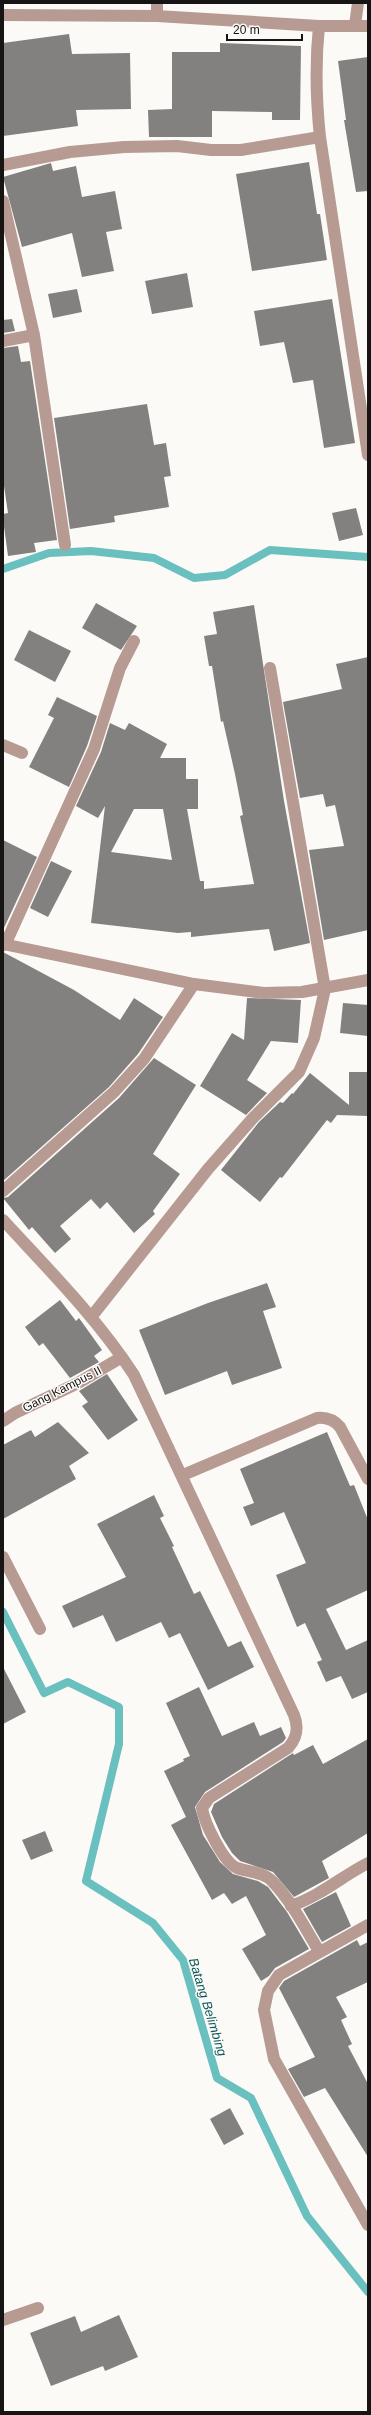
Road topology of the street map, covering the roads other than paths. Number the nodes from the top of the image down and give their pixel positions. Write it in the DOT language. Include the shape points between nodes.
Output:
graph roads {
  1 [pos="157,3"];
  2 [pos="358,3"];
  3 [pos="3,15"];
  4 [pos="156,16"];
  5 [pos="355,25"];
  6 [pos="319,26"];
  7 [pos="368,26"];
  8 [pos="320,137"];
  9 [pos="3,165"];
  10 [pos="3,201"];
  11 [pos="34,335"];
  12 [pos="3,341"];
  13 [pos="368,454"];
  14 [pos="65,545"];
  15 [pos="134,641"];
  16 [pos="270,668"];
  17 [pos="3,745"];
  18 [pos="22,753"];
  19 [pos="4,945"];
  20 [pos="368,980"];
  21 [pos="194,984"];
  22 [pos="325,989"];
  23 [pos="3,1191"];
  24 [pos="3,1220"];
  25 [pos="92,1316"];
  26 [pos="122,1356"];
  27 [pos="3,1421"];
  28 [pos="183,1475"];
  29 [pos="368,1479"];
  30 [pos="3,1557"];
  31 [pos="40,1628"];
  32 [pos="368,1863"];
  33 [pos="291,1906"];
  34 [pos="368,1925"];
  35 [pos="319,1951"];
  36 [pos="368,2224"];
  37 [pos="38,2308"];
  38 [pos="3,2320"];
  1 -- 4 [label="street"];
  2 -- 5 [label="street"];
  3 -- 4 [label="street"];
  4 -- 6 [label="street"];
  5 -- 6 [label="street"];
  5 -- 7 [label="street"];
  6 -- 8 [label="street" via="315,77"];
  8 -- 9 [label="street" via="241,150 124,146 70,152"];
  8 -- 13 [label="street"];
  10 -- 11 [label="street"];
  11 -- 12 [label="street"];
  11 -- 14 [label="street"];
  15 -- 19 [label="street" via="120,668 94,749"];
  16 -- 22 [label="street"];
  17 -- 18 [label="street"];
  19 -- 21 [label="street"];
  20 -- 22 [label="street"];
  21 -- 22 [label="street" via="264,993"];
  21 -- 23 [label="street" via="144,1059 114,1092"];
  22 -- 25 [label="street" via="314,1038 299,1072 253,1118 208,1169"];
  24 -- 25 [label="street"];
  25 -- 26 [label="street"];
  26 -- 27 [label="street, Gang Kampus II" via="78,1383"];
  26 -- 28 [label="street"];
  28 -- 29 [label="street" via="324,1417 336,1422 340,1427"];
  28 -- 33 [label="street" via="298,1724 294,1741 288,1748 209,1798 204,1803 203,1812 221,1852 231,1864 272,1882"];
  30 -- 31 [label="street"];
  32 -- 33 [label="street" via="312,1899"];
  33 -- 35 [label="street"];
  34 -- 35 [label="street"];
  35 -- 36 [label="street" via="279,1975 272,1983 265,2002 265,2019 274,2059"];
  37 -- 38 [label="street"];
}
